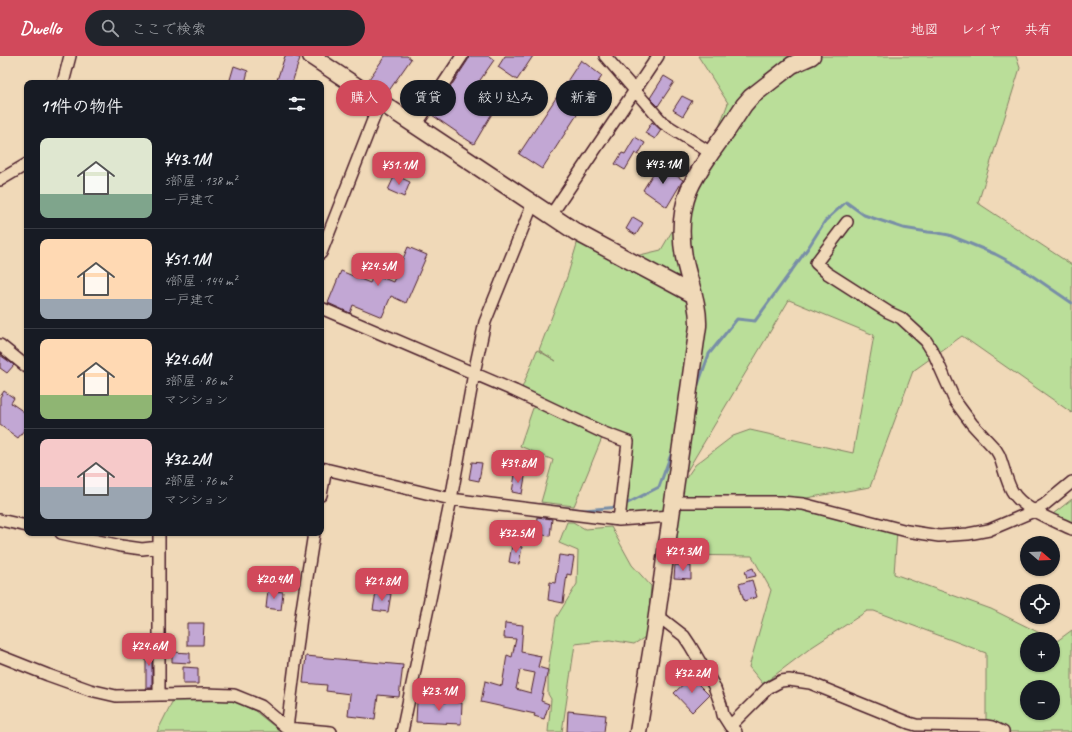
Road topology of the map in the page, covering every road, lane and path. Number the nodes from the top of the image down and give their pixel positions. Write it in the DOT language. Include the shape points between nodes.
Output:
graph roads {
  1 [pos="70,56"];
  2 [pos="311,56"];
  3 [pos="462,56"];
  4 [pos="605,56"];
  5 [pos="658,56"];
  6 [pos="812,56"];
  7 [pos="64,80"];
  8 [pos="347,80"];
  9 [pos="635,89"];
  10 [pos="392,110"];
  11 [pos="375,116"];
  12 [pos="416,125"];
  13 [pos="711,153"];
  14 [pos="24,169"];
  15 [pos="0,180"];
  16 [pos="533,203"];
  17 [pos="551,215"];
  18 [pos="848,222"];
  19 [pos="324,245"];
  20 [pos="694,295"];
  21 [pos="324,309"];
  22 [pos="0,345"];
  23 [pos="24,365"];
  24 [pos="474,373"];
  25 [pos="324,468"];
  26 [pos="1072,482"];
  27 [pos="451,499"];
  28 [pos="672,509"];
  29 [pos="1034,511"];
  30 [pos="0,520"];
  31 [pos="619,520"];
  32 [pos="24,525"];
  33 [pos="1072,529"];
  34 [pos="75,536"];
  35 [pos="159,536"];
  36 [pos="314,536"];
  37 [pos="159,547"];
  38 [pos="657,615"];
  39 [pos="0,656"];
  40 [pos="159,695"];
  41 [pos="287,728"];
  42 [pos="733,729"];
  43 [pos="331,732"];
  44 [pos="402,732"];
  45 [pos="638,732"];
  46 [pos="1002,732"];
  1 -- 7 [label="street"];
  2 -- 8 [label="street"];
  3 -- 12 [label="street"];
  4 -- 9 [label="street"];
  5 -- 9 [label="street"];
  6 -- 13 [label="street" via="792,65 751,97"];
  9 -- 13 [label="street" via="663,122"];
  9 -- 17 [label="street"];
  10 -- 12 [label="street"];
  11 -- 19 [label="street"];
  12 -- 16 [label="street"];
  13 -- 20 [label="street" via="689,191 682,223 684,257"];
  14 -- 15 [label="street"];
  16 -- 17 [label="street"];
  16 -- 24 [label="street" via="485,322"];
  17 -- 20 [label="street" via="576,232"];
  18 -- 29 [label="street" via="816,263 827,273 901,318 926,341 955,401 999,455 1011,490 1020,501"];
  20 -- 28 [label="street" via="698,326"];
  21 -- 24 [label="street"];
  22 -- 23 [label="street"];
  24 -- 27 [label="street"];
  24 -- 31 [label="street" via="628,442"];
  25 -- 27 [label="street"];
  26 -- 29 [label="street"];
  27 -- 31 [label="street"];
  27 -- 44 [label="street"];
  28 -- 29 [label="street" via="705,502 803,504 939,536 989,530"];
  28 -- 31 [label="street"];
  28 -- 38 [label="street"];
  29 -- 33 [label="street"];
  30 -- 32 [label="street"];
  34 -- 37 [label="street" via="142,549"];
  35 -- 37 [label="street"];
  36 -- 41 [label="street"];
  37 -- 40 [label="street"];
  38 -- 42 [label="street" via="684,636 714,686 723,715"];
  38 -- 45 [label="street"];
  39 -- 40 [label="street" via="90,690 116,696"];
  40 -- 41 [label="street" via="234,696 261,706"];
  41 -- 43 [label="street"];
  42 -- 46 [label="street" via="768,688 789,680 810,683 916,725 986,726"];
}
